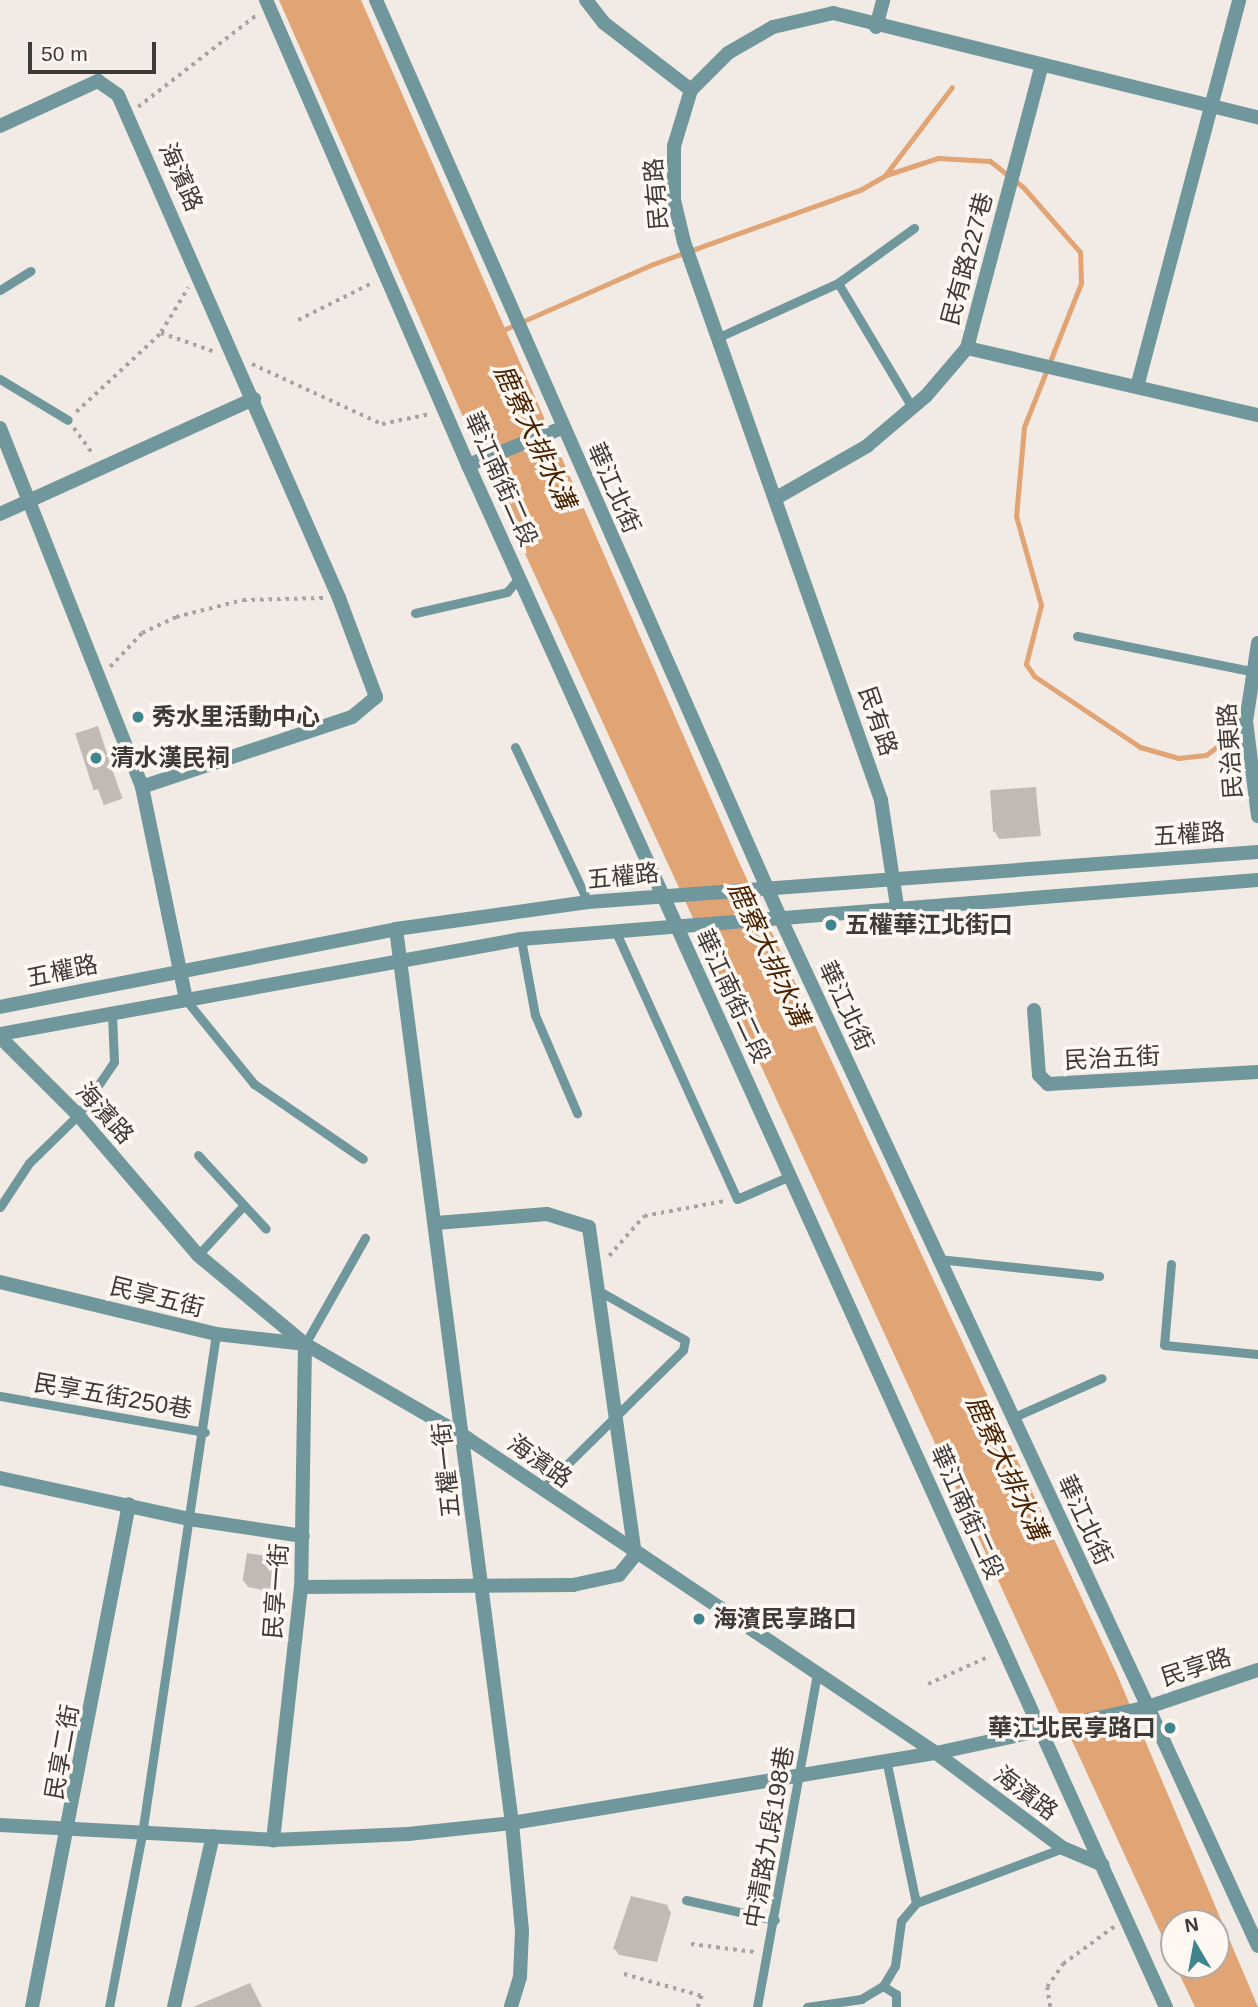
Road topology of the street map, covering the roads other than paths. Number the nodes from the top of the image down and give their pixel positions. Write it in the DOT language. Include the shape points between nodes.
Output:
graph roads {
  1 [pos="376,0"];
  2 [pos="586,0"];
  3 [pos="883,0"];
  4 [pos="1239,0"];
  5 [pos="268,4"];
  6 [pos="876,27"];
  7 [pos="1041,67"];
  8 [pos="691,90"];
  9 [pos="1213,108"];
  10 [pos="1258,117"];
  11 [pos="0,126"];
  12 [pos="914,228"];
  13 [pos="31,271"];
  14 [pos="838,284"];
  15 [pos="0,290"];
  16 [pos="719,337"];
  17 [pos="967,348"];
  18 [pos="0,379"];
  19 [pos="1137,387"];
  20 [pos="254,400"];
  21 [pos="912,408"];
  22 [pos="1258,415"];
  23 [pos="68,420"];
  24 [pos="0,428"];
  25 [pos="559,429"];
  26 [pos="473,463"];
  27 [pos="778,497"];
  28 [pos="32,502"];
  29 [pos="0,514"];
  30 [pos="520,577"];
  31 [pos="415,613"];
  32 [pos="1077,635"];
  33 [pos="1258,643"];
  34 [pos="1250,671"];
  35 [pos="515,747"];
  36 [pos="142,787"];
  37 [pos="1258,816"];
  38 [pos="1258,852"];
  39 [pos="891,879"];
  40 [pos="1258,880"];
  41 [pos="763,887"];
  42 [pos="671,894"];
  43 [pos="588,902"];
  44 [pos="897,906"];
  45 [pos="773,915"];
  46 [pos="674,923"];
  47 [pos="396,929"];
  48 [pos="614,929"];
  49 [pos="521,939"];
  50 [pos="401,956"];
  51 [pos="181,970"];
  52 [pos="186,1000"];
  53 [pos="0,1007"];
  54 [pos="1034,1010"];
  55 [pos="112,1015"];
  56 [pos="0,1036"];
  57 [pos="1258,1072"];
  58 [pos="577,1113"];
  59 [pos="78,1115"];
  60 [pos="198,1155"];
  61 [pos="363,1158"];
  62 [pos="790,1177"];
  63 [pos="243,1206"];
  64 [pos="0,1207"];
  65 [pos="436,1223"];
  66 [pos="266,1229"];
  67 [pos="365,1238"];
  68 [pos="198,1255"];
  69 [pos="938,1259"];
  70 [pos="1171,1264"];
  71 [pos="1099,1276"];
  72 [pos="0,1282"];
  73 [pos="601,1292"];
  74 [pos="216,1334"];
  75 [pos="306,1344"];
  76 [pos="1258,1353"];
  77 [pos="1102,1378"];
  78 [pos="0,1396"];
  79 [pos="1012,1418"];
  80 [pos="616,1422"];
  81 [pos="205,1432"];
  82 [pos="467,1438"];
  83 [pos="0,1478"];
  84 [pos="541,1490"];
  85 [pos="129,1504"];
  86 [pos="189,1519"];
  87 [pos="303,1536"];
  88 [pos="635,1555"];
  89 [pos="301,1587"];
  90 [pos="481,1588"];
  91 [pos="1258,1670"];
  92 [pos="817,1674"];
  93 [pos="1147,1707"];
  94 [pos="1040,1731"];
  95 [pos="936,1753"];
  96 [pos="887,1764"];
  97 [pos="798,1777"];
  98 [pos="512,1823"];
  99 [pos="0,1825"];
  100 [pos="71,1830"];
  101 [pos="142,1834"];
  102 [pos="213,1836"];
  103 [pos="273,1840"];
  104 [pos="1063,1848"];
  105 [pos="1103,1865"];
  106 [pos="686,1900"];
  107 [pos="916,1903"];
  108 [pos="775,1920"];
  109 [pos="1258,1946"];
  110 [pos="883,1986"];
  111 [pos="33,2007"];
  112 [pos="109,2007"];
  113 [pos="174,2007"];
  114 [pos="511,2007"];
  115 [pos="757,2007"];
  116 [pos="807,2007"];
  117 [pos="896,2007"];
  118 [pos="1166,2007"];
  1 -- 25 [label="street, 華江北街"];
  2 -- 8 [label="street" via="604,23"];
  3 -- 6 [label="street"];
  4 -- 9 [label="street"];
  5 -- 26 [label="street, 華江南街二段" via="444,407"];
  6 -- 7 [label="street, 民有路"];
  6 -- 8 [label="street, 民有路" via="833,13 773,27 728,53"];
  7 -- 9 [label="street, 民有路"];
  7 -- 17 [label="street, 民有路227巷"];
  8 -- 16 [label="street, 民有路" via="674,146 674,200"];
  9 -- 10 [label="street, 民有路"];
  9 -- 19 [label="street"];
  11 -- 20 [label="street, 海濱路" via="98,80 118,95"];
  12 -- 14 [label="lane"];
  13 -- 15 [label="lane"];
  14 -- 16 [label="lane"];
  14 -- 21 [label="lane"];
  16 -- 27 [label="street, 民有路"];
  17 -- 19 [label="street"];
  17 -- 21 [label="street, 民有路227巷"];
  18 -- 23 [label="lane"];
  19 -- 22 [label="street"];
  20 -- 28 [label="street"];
  20 -- 36 [label="street, 海濱路" via="340,598 376,697 352,717"];
  21 -- 27 [label="street, 民有路227巷" via="867,446"];
  24 -- 28 [label="street"];
  25 -- 26 [label="street"];
  25 -- 41 [label="street, 華江北街"];
  26 -- 30 [label="street, 華江南街二段"];
  27 -- 39 [label="street, 民有路" via="881,800"];
  28 -- 29 [label="street"];
  28 -- 36 [label="street" via="103,674"];
  30 -- 31 [label="lane" via="507,592"];
  30 -- 42 [label="street, 華江南街二段"];
  32 -- 34 [label="lane"];
  33 -- 34 [label="street, 民治東路"];
  34 -- 37 [label="street, 民治東路" via="1246,721"];
  35 -- 43 [label="lane"];
  36 -- 51 [label="street"];
  38 -- 39 [label="street, 五權路"];
  39 -- 41 [label="street, 五權路"];
  39 -- 44 [label="street, 民有路"];
  40 -- 44 [label="street, 五權路"];
  41 -- 42 [label="street, 五權路"];
  41 -- 45 [label="street, 華江北街"];
  42 -- 43 [label="street, 五權路"];
  42 -- 46 [label="street, 華江南街二段"];
  43 -- 47 [label="street, 五權路"];
  44 -- 45 [label="street, 五權路"];
  45 -- 46 [label="street, 五權路"];
  45 -- 69 [label="street, 華江北街"];
  46 -- 48 [label="street, 五權路"];
  46 -- 62 [label="street, 華江南街二段"];
  47 -- 50 [label="street, 五權一街"];
  47 -- 51 [label="street, 五權路"];
  48 -- 49 [label="street, 五權路"];
  48 -- 62 [label="lane" via="737,1199"];
  49 -- 50 [label="street, 五權路"];
  49 -- 58 [label="lane" via="535,1015"];
  50 -- 52 [label="street, 五權路"];
  50 -- 65 [label="street, 五權一街"];
  51 -- 52 [label="street"];
  51 -- 53 [label="street, 五權路"];
  52 -- 55 [label="street, 五權路"];
  52 -- 61 [label="lane" via="254,1084"];
  54 -- 57 [label="street, 民治五街" via="1039,1075 1048,1084"];
  55 -- 56 [label="street, 五權路"];
  55 -- 59 [label="lane" via="114,1062"];
  56 -- 59 [label="street, 海濱路"];
  59 -- 64 [label="lane" via="29,1163"];
  59 -- 68 [label="street, 海濱路"];
  60 -- 63 [label="lane"];
  62 -- 94 [label="street, 華江南街二段"];
  63 -- 66 [label="lane"];
  63 -- 68 [label="lane"];
  65 -- 73 [label="street" via="572,1217 589,1227"];
  65 -- 82 [label="street, 五權一街"];
  67 -- 75 [label="lane"];
  68 -- 75 [label="street, 海濱路"];
  69 -- 71 [label="lane"];
  69 -- 79 [label="street, 華江北街"];
  70 -- 76 [label="lane" via="1164,1345"];
  72 -- 74 [label="street, 民享五街"];
  73 -- 80 [label="street"];
  73 -- 80 [label="lane" via="685,1340"];
  74 -- 75 [label="street, 民享五街"];
  74 -- 81 [label="lane, 民享五街250巷"];
  75 -- 82 [label="street, 海濱路"];
  75 -- 87 [label="street, 民享一街"];
  77 -- 79 [label="lane"];
  78 -- 81 [label="lane, 民享五街250巷"];
  79 -- 93 [label="street, 華江北街"];
  80 -- 84 [label="lane"];
  80 -- 88 [label="street"];
  81 -- 86 [label="lane"];
  82 -- 84 [label="street, 海濱路"];
  82 -- 90 [label="street, 五權一街"];
  83 -- 85 [label="street"];
  84 -- 88 [label="street, 海濱路"];
  85 -- 86 [label="street"];
  85 -- 100 [label="street, 民享二街"];
  86 -- 87 [label="street"];
  86 -- 101 [label="lane"];
  87 -- 89 [label="street, 民享一街"];
  88 -- 90 [label="street" via="619,1575 604,1580"];
  88 -- 92 [label="street, 海濱路"];
  89 -- 90 [label="street"];
  89 -- 103 [label="street, 民享一街"];
  90 -- 98 [label="street, 五權一街"];
  91 -- 93 [label="street, 民享路"];
  92 -- 95 [label="street, 海濱路"];
  92 -- 97 [label="lane, 中清路九段198巷"];
  93 -- 94 [label="street, 民享路"];
  93 -- 109 [label="street, 華江北街"];
  94 -- 95 [label="street"];
  94 -- 105 [label="street, 華江南街二段"];
  95 -- 96 [label="street"];
  95 -- 104 [label="street, 海濱路"];
  96 -- 97 [label="street"];
  96 -- 107 [label="lane"];
  97 -- 98 [label="street"];
  97 -- 108 [label="lane, 中清路九段198巷"];
  98 -- 103 [label="street"];
  98 -- 114 [label="street, 五權一街" via="522,1931 520,1977"];
  99 -- 100 [label="street"];
  100 -- 101 [label="street"];
  100 -- 111 [label="street, 民享二街"];
  101 -- 102 [label="street"];
  101 -- 112 [label="lane"];
  102 -- 103 [label="street"];
  102 -- 113 [label="street"];
  104 -- 105 [label="street, 海濱路"];
  104 -- 107 [label="lane"];
  105 -- 118 [label="street, 華江南街二段"];
  106 -- 108 [label="lane"];
  107 -- 110 [label="lane" via="901,1921 895,1966"];
  108 -- 115 [label="lane, 中清路九段198巷"];
  110 -- 116 [label="lane" via="861,1999"];
  110 -- 117 [label="lane" via="896,1994"];
}
